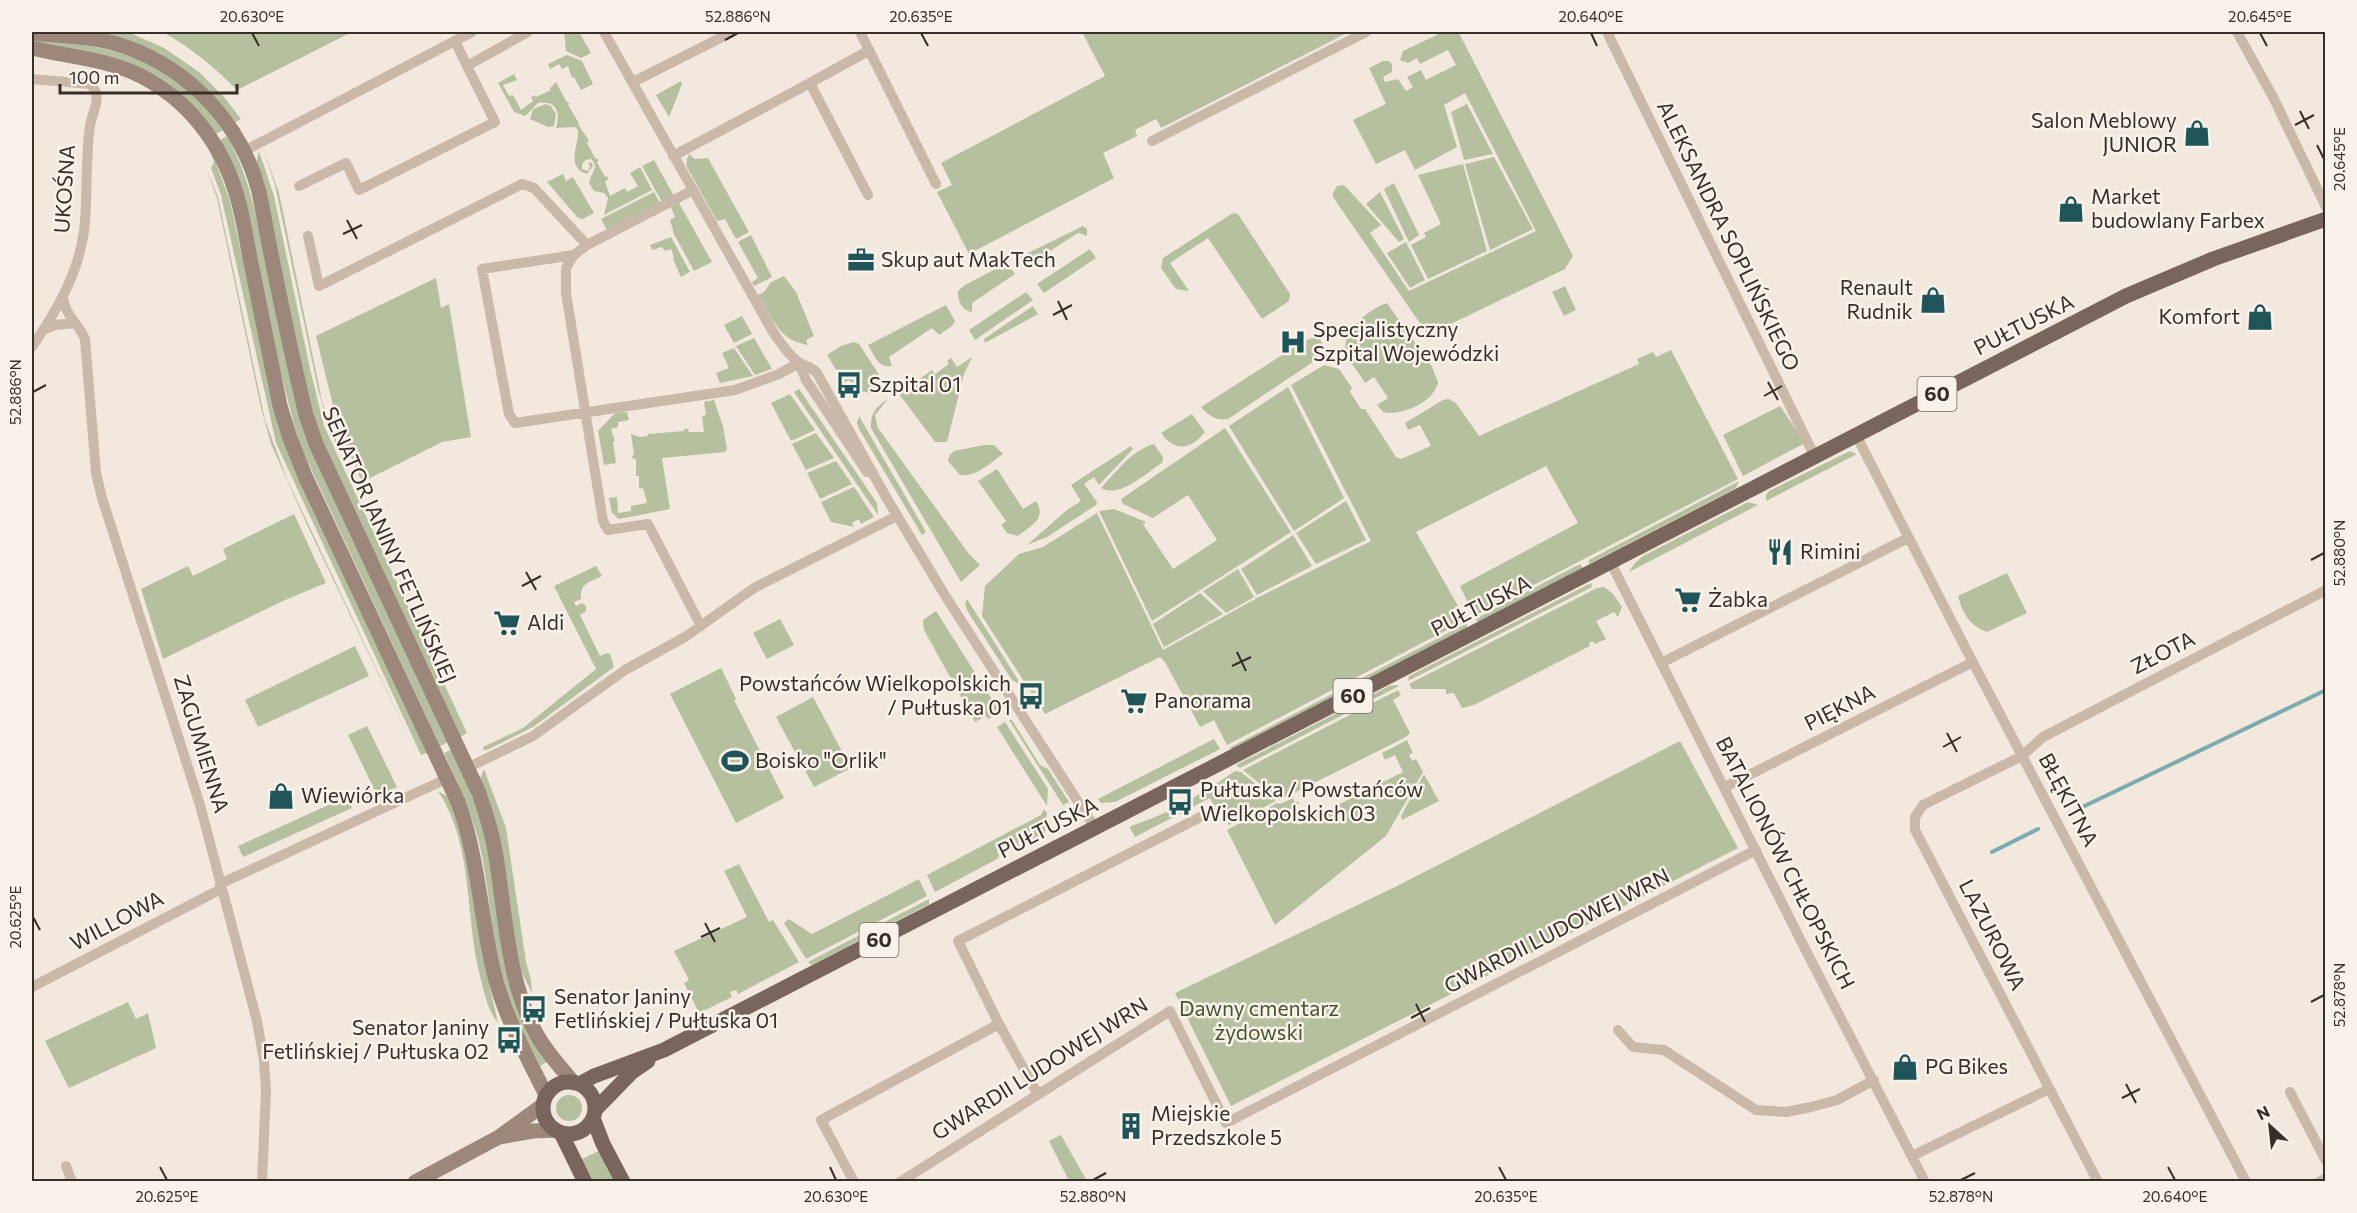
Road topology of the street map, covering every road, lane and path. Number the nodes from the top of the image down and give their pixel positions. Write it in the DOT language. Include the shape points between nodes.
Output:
graph roads {
  1 [pos="472,32"];
  2 [pos="528,32"];
  3 [pos="604,32"];
  4 [pos="732,32"];
  5 [pos="860,32"];
  6 [pos="1366,32"];
  7 [pos="1606,32"];
  8 [pos="2237,32"];
  9 [pos="32,33"];
  10 [pos="454,41"];
  11 [pos="32,48"];
  12 [pos="868,51"];
  13 [pos="467,66"];
  14 [pos="32,79"];
  15 [pos="633,82"];
  16 [pos="810,83"];
  17 [pos="1152,141"];
  18 [pos="243,151"];
  19 [pos="673,156"];
  20 [pos="936,184"];
  21 [pos="299,186"];
  22 [pos="693,190"];
  23 [pos="868,195"];
  24 [pos="2325,207"];
  25 [pos="2325,219"];
  26 [pos="309,236"];
  27 [pos="587,245"];
  28 [pos="574,255"];
  29 [pos="63,298"];
  30 [pos="75,323"];
  31 [pos="43,330"];
  32 [pos="32,347"];
  33 [pos="799,363"];
  34 [pos="587,412"];
  35 [pos="1856,435"];
  36 [pos="1815,457"];
  37 [pos="897,516"];
  38 [pos="1908,538"];
  39 [pos="1611,563"];
  40 [pos="2325,590"];
  41 [pos="701,627"];
  42 [pos="1973,662"];
  43 [pos="1661,663"];
  44 [pos="2022,756"];
  45 [pos="467,768"];
  46 [pos="448,778"];
  47 [pos="1725,788"];
  48 [pos="1212,811"];
  49 [pos="1095,828"];
  50 [pos="1756,850"];
  51 [pos="221,887"];
  52 [pos="32,987"];
  53 [pos="999,1023"];
  54 [pos="1618,1030"];
  55 [pos="664,1050"];
  56 [pos="1874,1080"];
  57 [pos="576,1084"];
  58 [pos="2049,1089"];
  59 [pos="2290,1092"];
  60 [pos="1038,1093"];
  61 [pos="545,1100"];
  62 [pos="594,1114"];
  63 [pos="559,1132"];
  64 [pos="499,1137"];
  65 [pos="1912,1156"];
  66 [pos="2325,1161"];
  67 [pos="66,1166"];
  68 [pos="2325,1178"];
  69 [pos="72,1182"];
  70 [pos="262,1182"];
  71 [pos="415,1182"];
  72 [pos="585,1182"];
  73 [pos="623,1182"];
  74 [pos="854,1182"];
  75 [pos="900,1182"];
  76 [pos="1925,1182"];
  77 [pos="2098,1182"];
  78 [pos="2246,1182"];
  79 [pos="2319,1182"];
  1 -- 10 [label="street"];
  2 -- 13 [label="street"];
  3 -- 15 [label="street"];
  4 -- 15 [label="street"];
  5 -- 12 [label="street"];
  6 -- 17 [label="street"];
  7 -- 36 [label="street, ALEKSANDRA SOPLIŃSKIEGO"];
  8 -- 24 [label="street"];
  9 -- 18 [label="main road, SENATOR JANINY FETLIŃSKIEJ" via="110,42 154,59 176,72 210,102"];
  10 -- 13 [label="street"];
  10 -- 18 [label="street"];
  11 -- 46 [label="main road, SENATOR JANINY FETLIŃSKIEJ" via="93,60 143,77 193,115 220,153 237,195 290,438"];
  12 -- 16 [label="street"];
  12 -- 20 [label="street"];
  13 -- 21 [label="street" via="495,122 359,190 346,163"];
  14 -- 29 [label="street, UKOŚNA" via="90,84 96,90 90,124 84,232"];
  15 -- 19 [label="street"];
  16 -- 19 [label="street"];
  16 -- 23 [label="street"];
  18 -- 45 [label="main road, SENATOR JANINY FETLIŃSKIEJ" via="258,191 299,387 316,444"];
  19 -- 22 [label="street"];
  22 -- 27 [label="street"];
  22 -- 33 [label="street" via="773,332"];
  25 -- 35 [label="main road, PUŁTUSKA / 60" via="2161,279"];
  26 -- 27 [label="street" via="319,286 522,184 534,188"];
  27 -- 28 [label="street"];
  28 -- 34 [label="street" via="566,268 566,293"];
  28 -- 34 [label="street" via="482,269 509,414 516,423"];
  29 -- 30 [label="street, ZAGUMIENNA" via="64,308"];
  29 -- 31 [label="street, UKOŚNA"];
  30 -- 31 [label="street"];
  30 -- 51 [label="street, ZAGUMIENNA" via="85,339 96,473 102,498 193,784"];
  31 -- 32 [label="street, UKOŚNA"];
  33 -- 34 [label="street" via="779,375 735,390"];
  33 -- 37 [label="street" via="850,449"];
  34 -- 41 [label="street" via="603,521 608,530 648,524"];
  35 -- 36 [label="main road, PUŁTUSKA / 60"];
  35 -- 38 [label="street, BŁĘKITNA"];
  36 -- 39 [label="main road, PUŁTUSKA / 60"];
  37 -- 41 [label="street" via="769,579"];
  37 -- 49 [label="street"];
  38 -- 42 [label="street, BŁĘKITNA"];
  38 -- 43 [label="street"];
  39 -- 43 [label="street, BATALIONÓW CHŁOPSKICH"];
  39 -- 49 [label="main road, PUŁTUSKA / 60"];
  40 -- 44 [label="street, ZŁOTA" via="2043,737"];
  41 -- 45 [label="street" via="625,670 533,736"];
  42 -- 44 [label="street, BŁĘKITNA"];
  42 -- 47 [label="street, PIĘKNA"];
  43 -- 47 [label="street, BATALIONÓW CHŁOPSKICH"];
  44 -- 58 [label="street, LAZUROWA" via="1923,805 1915,817 1916,830"];
  44 -- 78 [label="street, BŁĘKITNA"];
  45 -- 57 [label="main road, SENATOR JANINY FETLIŃSKIEJ" via="492,837 512,967 521,998 537,1036"];
  46 -- 51 [label="street, WILLOWA"];
  46 -- 61 [label="main road, SENATOR JANINY FETLIŃSKIEJ" via="468,828 492,968 503,1006"];
  47 -- 50 [label="street, BATALIONÓW CHŁOPSKICH"];
  48 -- 53 [label="street" via="958,941"];
  49 -- 55 [label="main road, PUŁTUSKA / 60"];
  50 -- 56 [label="street, BATALIONÓW CHŁOPSKICH"];
  50 -- 60 [label="street, GWARDII LUDOWEJ WRN" via="1226,1123 1170,1011"];
  51 -- 52 [label="street, WILLOWA"];
  51 -- 70 [label="street, ZAGUMIENNA" via="264,1061"];
  53 -- 60 [label="street"];
  53 -- 74 [label="street" via="821,1120"];
  54 -- 56 [label="street" via="1634,1047 1664,1050 1756,1110 1786,1112 1811,1107 1837,1100"];
  55 -- 57 [label="main road, PUŁTUSKA / 60"];
  55 -- 62 [label="main road, PUŁTUSKA / 60" via="632,1072"];
  56 -- 65 [label="street, BATALIONÓW CHŁOPSKICH"];
  57 -- 61 [label="main road" via="561,1083"];
  57 -- 62 [label="main road" via="593,1097"];
  58 -- 65 [label="street"];
  58 -- 77 [label="street, LAZUROWA"];
  59 -- 66 [label="street"];
  60 -- 75 [label="street, GWARDII LUDOWEJ WRN"];
  61 -- 63 [label="main road" via="547,1122"];
  61 -- 64 [label="main road"];
  62 -- 63 [label="main road" via="580,1132"];
  62 -- 73 [label="main road" via="603,1144"];
  63 -- 64 [label="main road" via="533,1131"];
  63 -- 72 [label="main road"];
  64 -- 71 [label="main road"];
  65 -- 76 [label="street, BATALIONÓW CHŁOPSKICH"];
  67 -- 69 [label="street"];
  68 -- 79 [label="street"];
}
